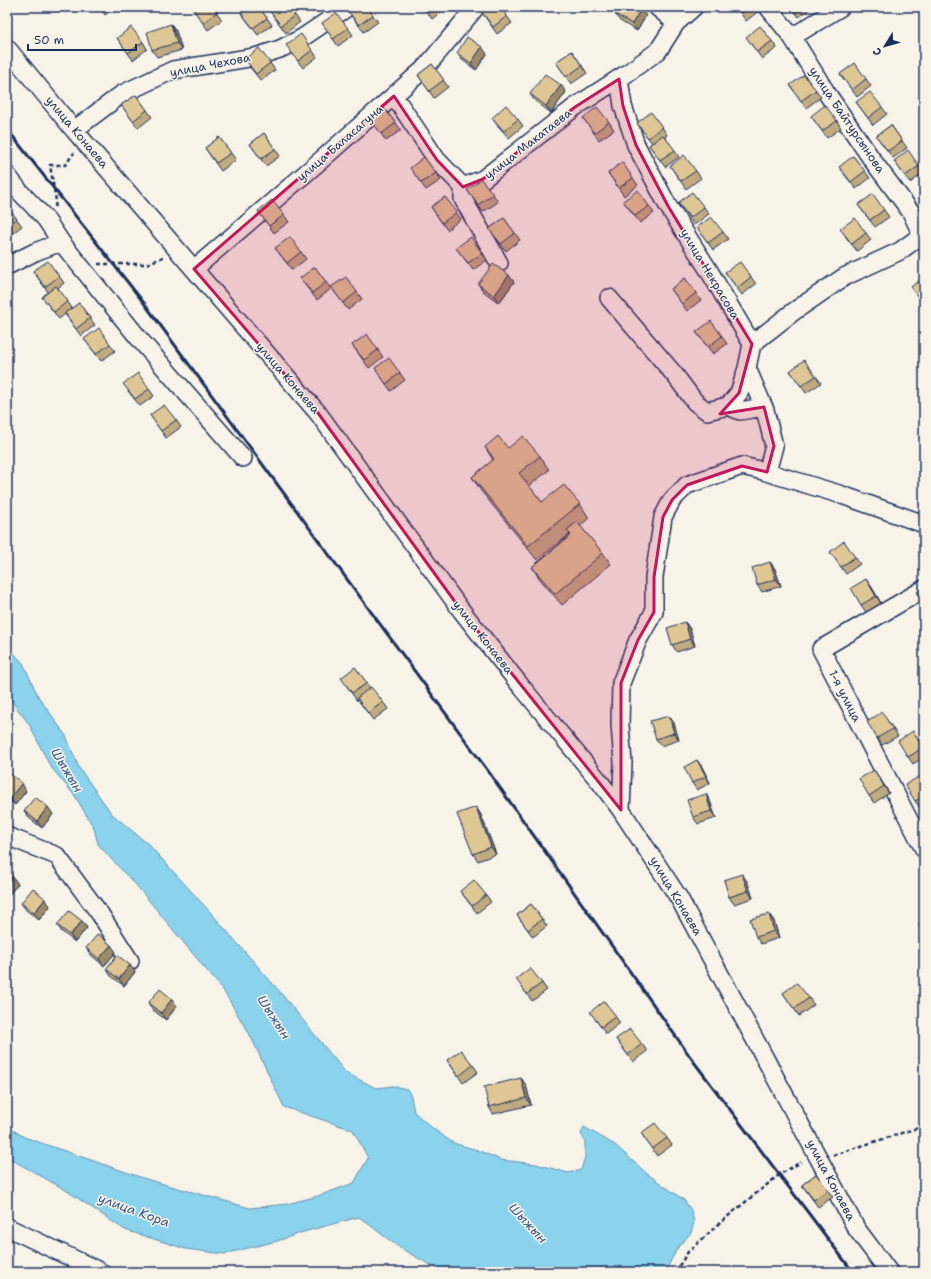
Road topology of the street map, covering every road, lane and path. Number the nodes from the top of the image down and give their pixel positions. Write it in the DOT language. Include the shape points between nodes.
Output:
graph roads {
  1 [pos="348,7"];
  2 [pos="657,7"];
  3 [pos="694,7"];
  4 [pos="768,7"];
  5 [pos="841,7"];
  6 [pos="470,9"];
  7 [pos="676,23"];
  8 [pos="792,37"];
  9 [pos="7,48"];
  10 [pos="620,79"];
  11 [pos="394,96"];
  12 [pos="77,134"];
  13 [pos="7,175"];
  14 [pos="463,187"];
  15 [pos="49,224"];
  16 [pos="923,235"];
  17 [pos="61,242"];
  18 [pos="178,251"];
  19 [pos="74,258"];
  20 [pos="499,263"];
  21 [pos="7,266"];
  22 [pos="194,269"];
  23 [pos="609,298"];
  24 [pos="752,344"];
  25 [pos="747,368"];
  26 [pos="728,406"];
  27 [pos="764,407"];
  28 [pos="243,458"];
  29 [pos="767,472"];
  30 [pos="924,524"];
  31 [pos="924,589"];
  32 [pos="621,810"];
  33 [pos="7,836"];
  34 [pos="924,849"];
  35 [pos="130,961"];
  36 [pos="924,1126"];
  37 [pos="819,1159"];
  38 [pos="801,1162"];
  39 [pos="7,1227"];
  40 [pos="101,1272"];
  41 [pos="675,1272"];
  42 [pos="889,1272"];
  1 -- 12 [label="street, улица Чехова" via="280,50 173,70 122,94"];
  2 -- 7 [label="street"];
  3 -- 7 [label="street, улица Макатаева"];
  4 -- 8 [label="street, улица Байтурсынова"];
  5 -- 8 [label="street"];
  6 -- 11 [label="street, улица Баласагуна" via="425,68"];
  7 -- 10 [label="street, улица Макатаева" via="658,51"];
  8 -- 16 [label="street, улица Байтурсынова" via="873,162 911,212"];
  9 -- 12 [label="street, улица Конаева"];
  10 -- 14 [label="street, улица Макатаева" via="575,107 483,179"];
  10 -- 24 [label="street, улица Некрасова" via="623,106 636,145 668,206"];
  11 -- 14 [label="street" via="437,160"];
  11 -- 22 [label="street, улица Баласагуна"];
  12 -- 15 [label="path" via="74,154 65,165 50,165 56,202 54,215"];
  12 -- 18 [label="street, улица Конаева"];
  13 -- 15 [label="street"];
  14 -- 20 [label="street" via="464,199"];
  15 -- 17 [label="street"];
  16 -- 24 [label="street, улица Байтурсынова" via="900,251 844,277"];
  17 -- 19 [label="street"];
  17 -- 21 [label="street"];
  18 -- 19 [label="path" via="147,264 96,264"];
  18 -- 22 [label="street, улица Конаева"];
  19 -- 28 [label="street" via="141,341"];
  22 -- 32 [label="street, улица Конаева" via="318,413 461,610"];
  23 -- 26 [label="street" via="695,402 707,411"];
  24 -- 25 [label="street"];
  25 -- 26 [label="street" via="739,393"];
  25 -- 27 [label="street"];
  26 -- 27 [label="street" via="740,411"];
  27 -- 29 [label="street" via="774,446"];
  29 -- 30 [label="street"];
  29 -- 32 [label="street" via="742,466 687,485 672,500 663,517 654,577 654,612 638,640 621,683 620,725 624,763"];
  31 -- 34 [label="street, 1-я улица" via="821,650"];
  32 -- 37 [label="street, улица Конаева" via="679,898"];
  33 -- 35 [label="street" via="57,856 100,914"];
  36 -- 37 [label="path"];
  37 -- 42 [label="street, улица Конаева" via="856,1228"];
  38 -- 41 [label="path" via="779,1175 722,1221 688,1252"];
  39 -- 40 [label="street"];
}
